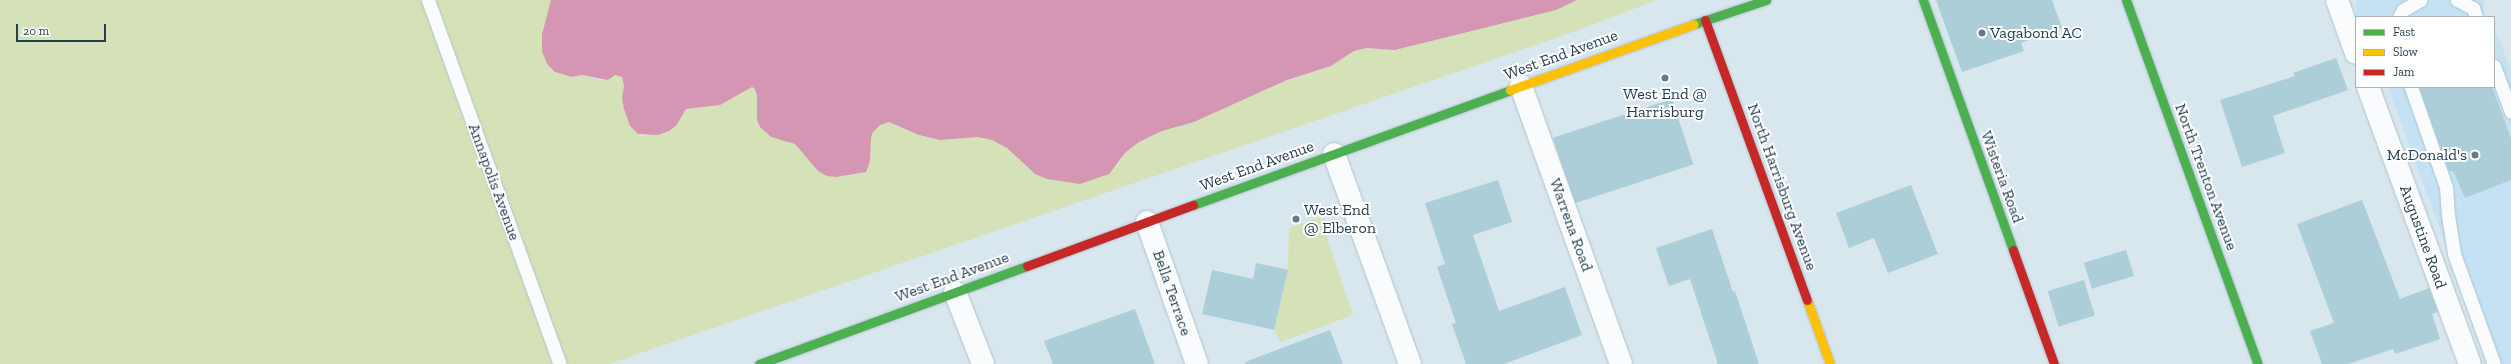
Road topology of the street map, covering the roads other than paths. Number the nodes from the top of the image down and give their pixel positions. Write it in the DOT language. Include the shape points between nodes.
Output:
graph roads {
  1 [pos="428,0"];
  2 [pos="1766,0"];
  3 [pos="1923,0"];
  4 [pos="2126,0"];
  5 [pos="2337,0"];
  6 [pos="2420,0"];
  7 [pos="2457,0"];
  8 [pos="2400,16"];
  9 [pos="2476,16"];
  10 [pos="1706,20"];
  11 [pos="2355,50"];
  12 [pos="2495,69"];
  13 [pos="1521,86"];
  14 [pos="2368,88"];
  15 [pos="2411,88"];
  16 [pos="2511,112"];
  17 [pos="1334,154"];
  18 [pos="1147,222"];
  19 [pos="955,292"];
  20 [pos="766,363"];
  21 [pos="560,364"];
  22 [pos="982,364"];
  23 [pos="1197,364"];
  24 [pos="1410,364"];
  25 [pos="1621,364"];
  26 [pos="1830,364"];
  27 [pos="2054,364"];
  28 [pos="2258,364"];
  29 [pos="2470,364"];
  30 [pos="2494,364"];
  1 -- 21 [label="lane, Annapolis Avenue"];
  2 -- 10 [label="street, West End Avenue"];
  3 -- 27 [label="street, Wisteria Road"];
  4 -- 28 [label="street, North Trenton Avenue"];
  5 -- 11 [label="street"];
  6 -- 8 [label="lane" via="2404,10"];
  7 -- 9 [label="lane" via="2473,8"];
  10 -- 13 [label="street, West End Avenue"];
  10 -- 26 [label="street, North Harrisburg Avenue"];
  12 -- 16 [label="lane"];
  13 -- 17 [label="street, West End Avenue"];
  13 -- 25 [label="street, Warrena Road"];
  14 -- 29 [label="street, Augustine Road"];
  15 -- 30 [label="lane" via="2446,186 2454,254"];
  17 -- 18 [label="street, West End Avenue"];
  17 -- 24 [label="street"];
  18 -- 19 [label="street, West End Avenue"];
  18 -- 23 [label="street, Bella Terrace"];
  19 -- 20 [label="street, West End Avenue"];
  19 -- 22 [label="street"];
}
